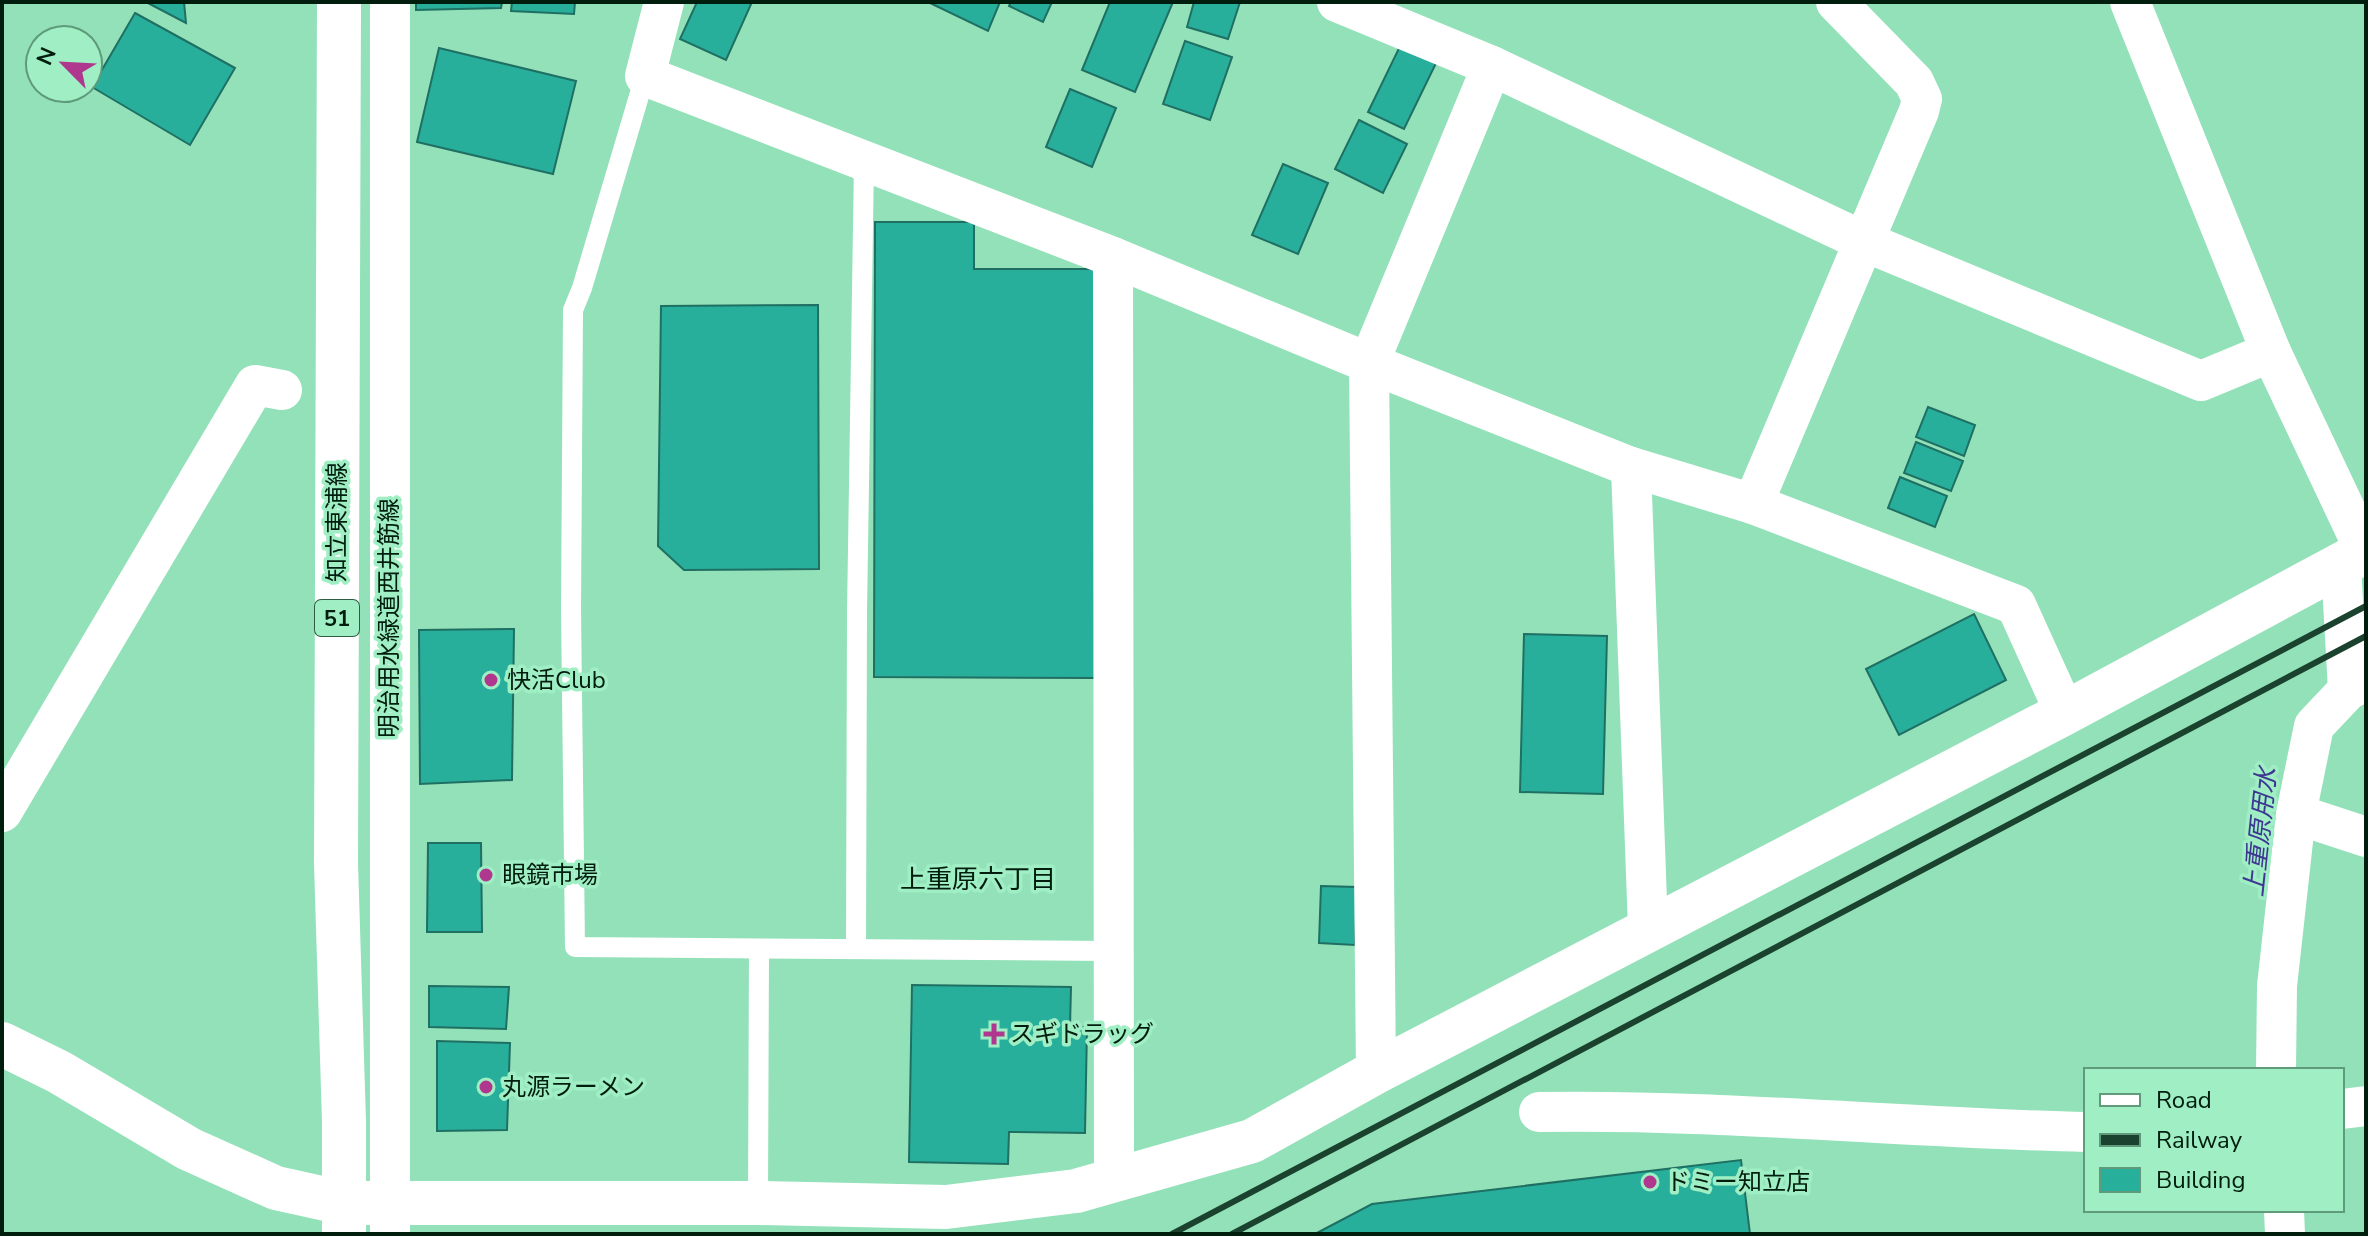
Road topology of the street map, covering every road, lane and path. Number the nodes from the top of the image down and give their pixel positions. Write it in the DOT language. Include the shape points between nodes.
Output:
graph roads {
  1 [pos="339,2"];
  2 [pos="390,2"];
  3 [pos="664,2"];
  4 [pos="1337,2"];
  5 [pos="1836,2"];
  6 [pos="2130,2"];
  7 [pos="1492,66"];
  8 [pos="645,76"];
  9 [pos="864,162"];
  10 [pos="1863,241"];
  11 [pos="1113,257"];
  12 [pos="2271,352"];
  13 [pos="1369,363"];
  14 [pos="282,390"];
  15 [pos="1631,467"];
  16 [pos="1753,504"];
  17 [pos="2357,556"];
  18 [pos="2357,686"];
  19 [pos="2065,713"];
  20 [pos="2,812"];
  21 [pos="2296,814"];
  22 [pos="2366,837"];
  23 [pos="1648,928"];
  24 [pos="856,948"];
  25 [pos="759,949"];
  26 [pos="1112,951"];
  27 [pos="2,1044"];
  28 [pos="2276,1068"];
  29 [pos="1376,1072"];
  30 [pos="2366,1106"];
  31 [pos="2344,1109"];
  32 [pos="1539,1112"];
  33 [pos="2084,1132"];
  34 [pos="1114,1181"];
  35 [pos="758,1203"];
  36 [pos="2284,1212"];
  37 [pos="390,1218"];
  38 [pos="344,1219"];
  39 [pos="2285,1234"];
  1 -- 38 [label="street, 知立東浦線 / 51" via="336,863"];
  2 -- 37 [label="street, 明治用水緑道西井筋線"];
  3 -- 8 [label="street"];
  4 -- 7 [label="street"];
  5 -- 10 [label="street" via="1914,82 1922,99"];
  6 -- 12 [label="street"];
  7 -- 10 [label="street"];
  7 -- 13 [label="street"];
  8 -- 9 [label="street"];
  8 -- 25 [label="lane" via="573,310 575,947"];
  9 -- 11 [label="street"];
  9 -- 24 [label="lane"];
  10 -- 12 [label="street" via="2201,381"];
  10 -- 16 [label="street"];
  11 -- 13 [label="street"];
  11 -- 26 [label="street"];
  12 -- 17 [label="street"];
  13 -- 15 [label="street"];
  13 -- 29 [label="street"];
  14 -- 20 [label="street" via="255,385"];
  15 -- 16 [label="street"];
  15 -- 23 [label="street"];
  16 -- 19 [label="street" via="2016,605"];
  17 -- 18 [label="street"];
  17 -- 19 [label="street"];
  18 -- 21 [label="street" via="2314,726"];
  19 -- 23 [label="street"];
  21 -- 22 [label="street"];
  21 -- 28 [label="street" via="2277,986"];
  23 -- 29 [label="street"];
  24 -- 25 [label="lane"];
  24 -- 26 [label="lane"];
  25 -- 35 [label="lane"];
  26 -- 34 [label="street"];
  27 -- 38 [label="street" via="189,1149"];
  29 -- 34 [label="street" via="1252,1141"];
  30 -- 31 [label="street"];
  32 -- 33 [label="street" via="1697,1112"];
  34 -- 35 [label="street" via="1076,1191 946,1207"];
  35 -- 37 [label="street"];
  36 -- 39 [label="street"];
  37 -- 38 [label="street"];
}
